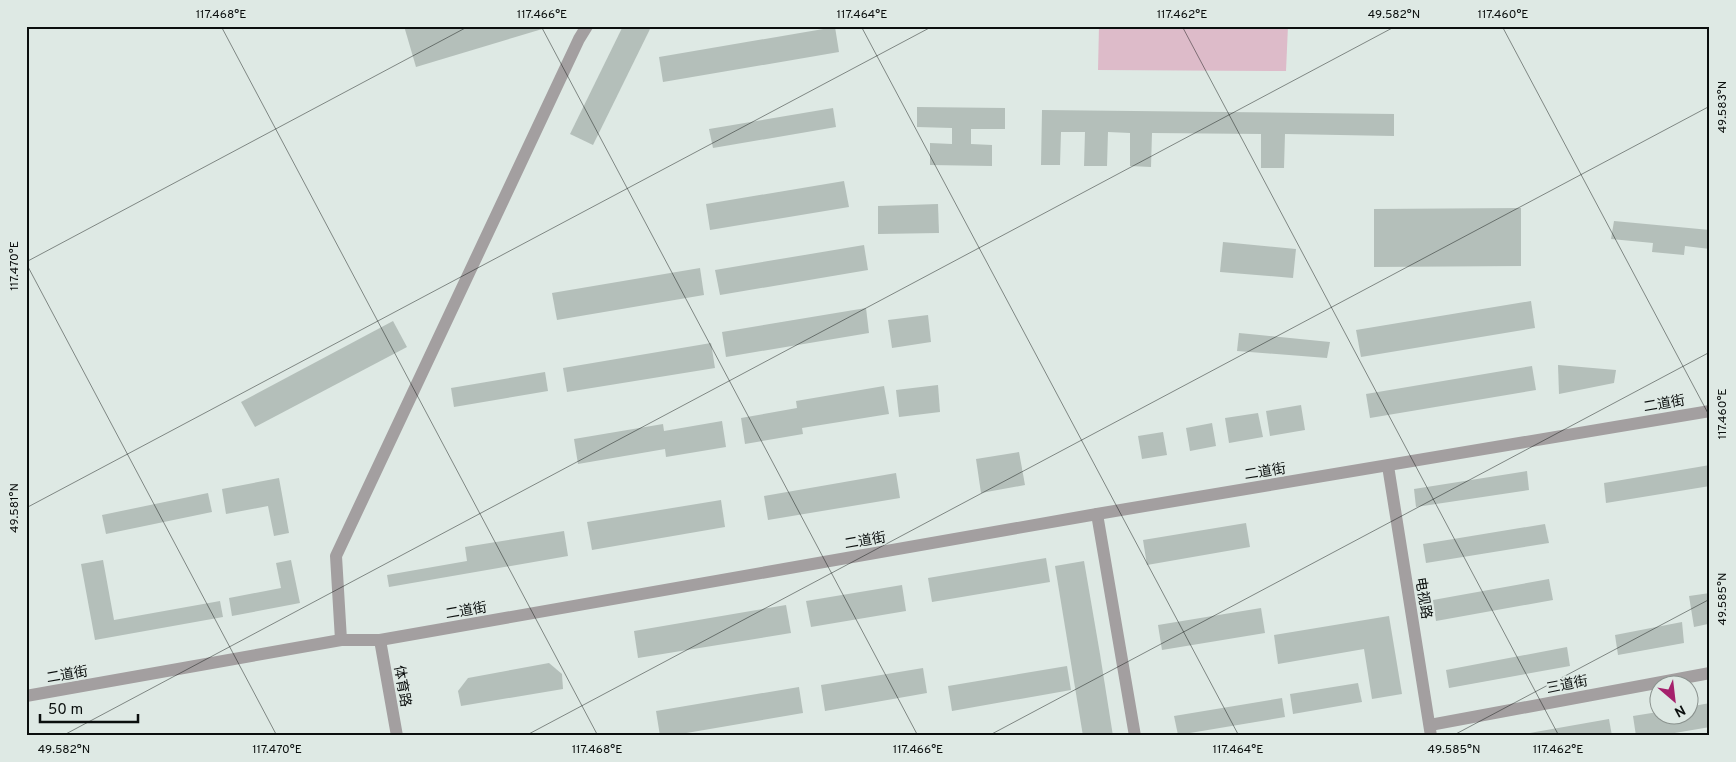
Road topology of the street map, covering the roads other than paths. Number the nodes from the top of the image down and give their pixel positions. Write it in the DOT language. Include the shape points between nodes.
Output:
graph roads {
  1 [pos="587,26"];
  2 [pos="1710,411"];
  3 [pos="1388,466"];
  4 [pos="1097,514"];
  5 [pos="341,640"];
  6 [pos="380,640"];
  7 [pos="1710,672"];
  8 [pos="26,696"];
  9 [pos="1430,730"];
  10 [pos="397,736"];
  11 [pos="1135,736"];
  1 -- 5 [label="street" via="578,39 336,556"];
  2 -- 3 [label="street, 二道街"];
  3 -- 4 [label="street, 二道街"];
  3 -- 9 [label="street, 电视路"];
  4 -- 6 [label="street, 二道街"];
  4 -- 11 [label="street"];
  5 -- 6 [label="street, 二道街"];
  5 -- 8 [label="street, 二道街"];
  6 -- 10 [label="street, 体育路"];
  7 -- 9 [label="street, 三道街"];
}
